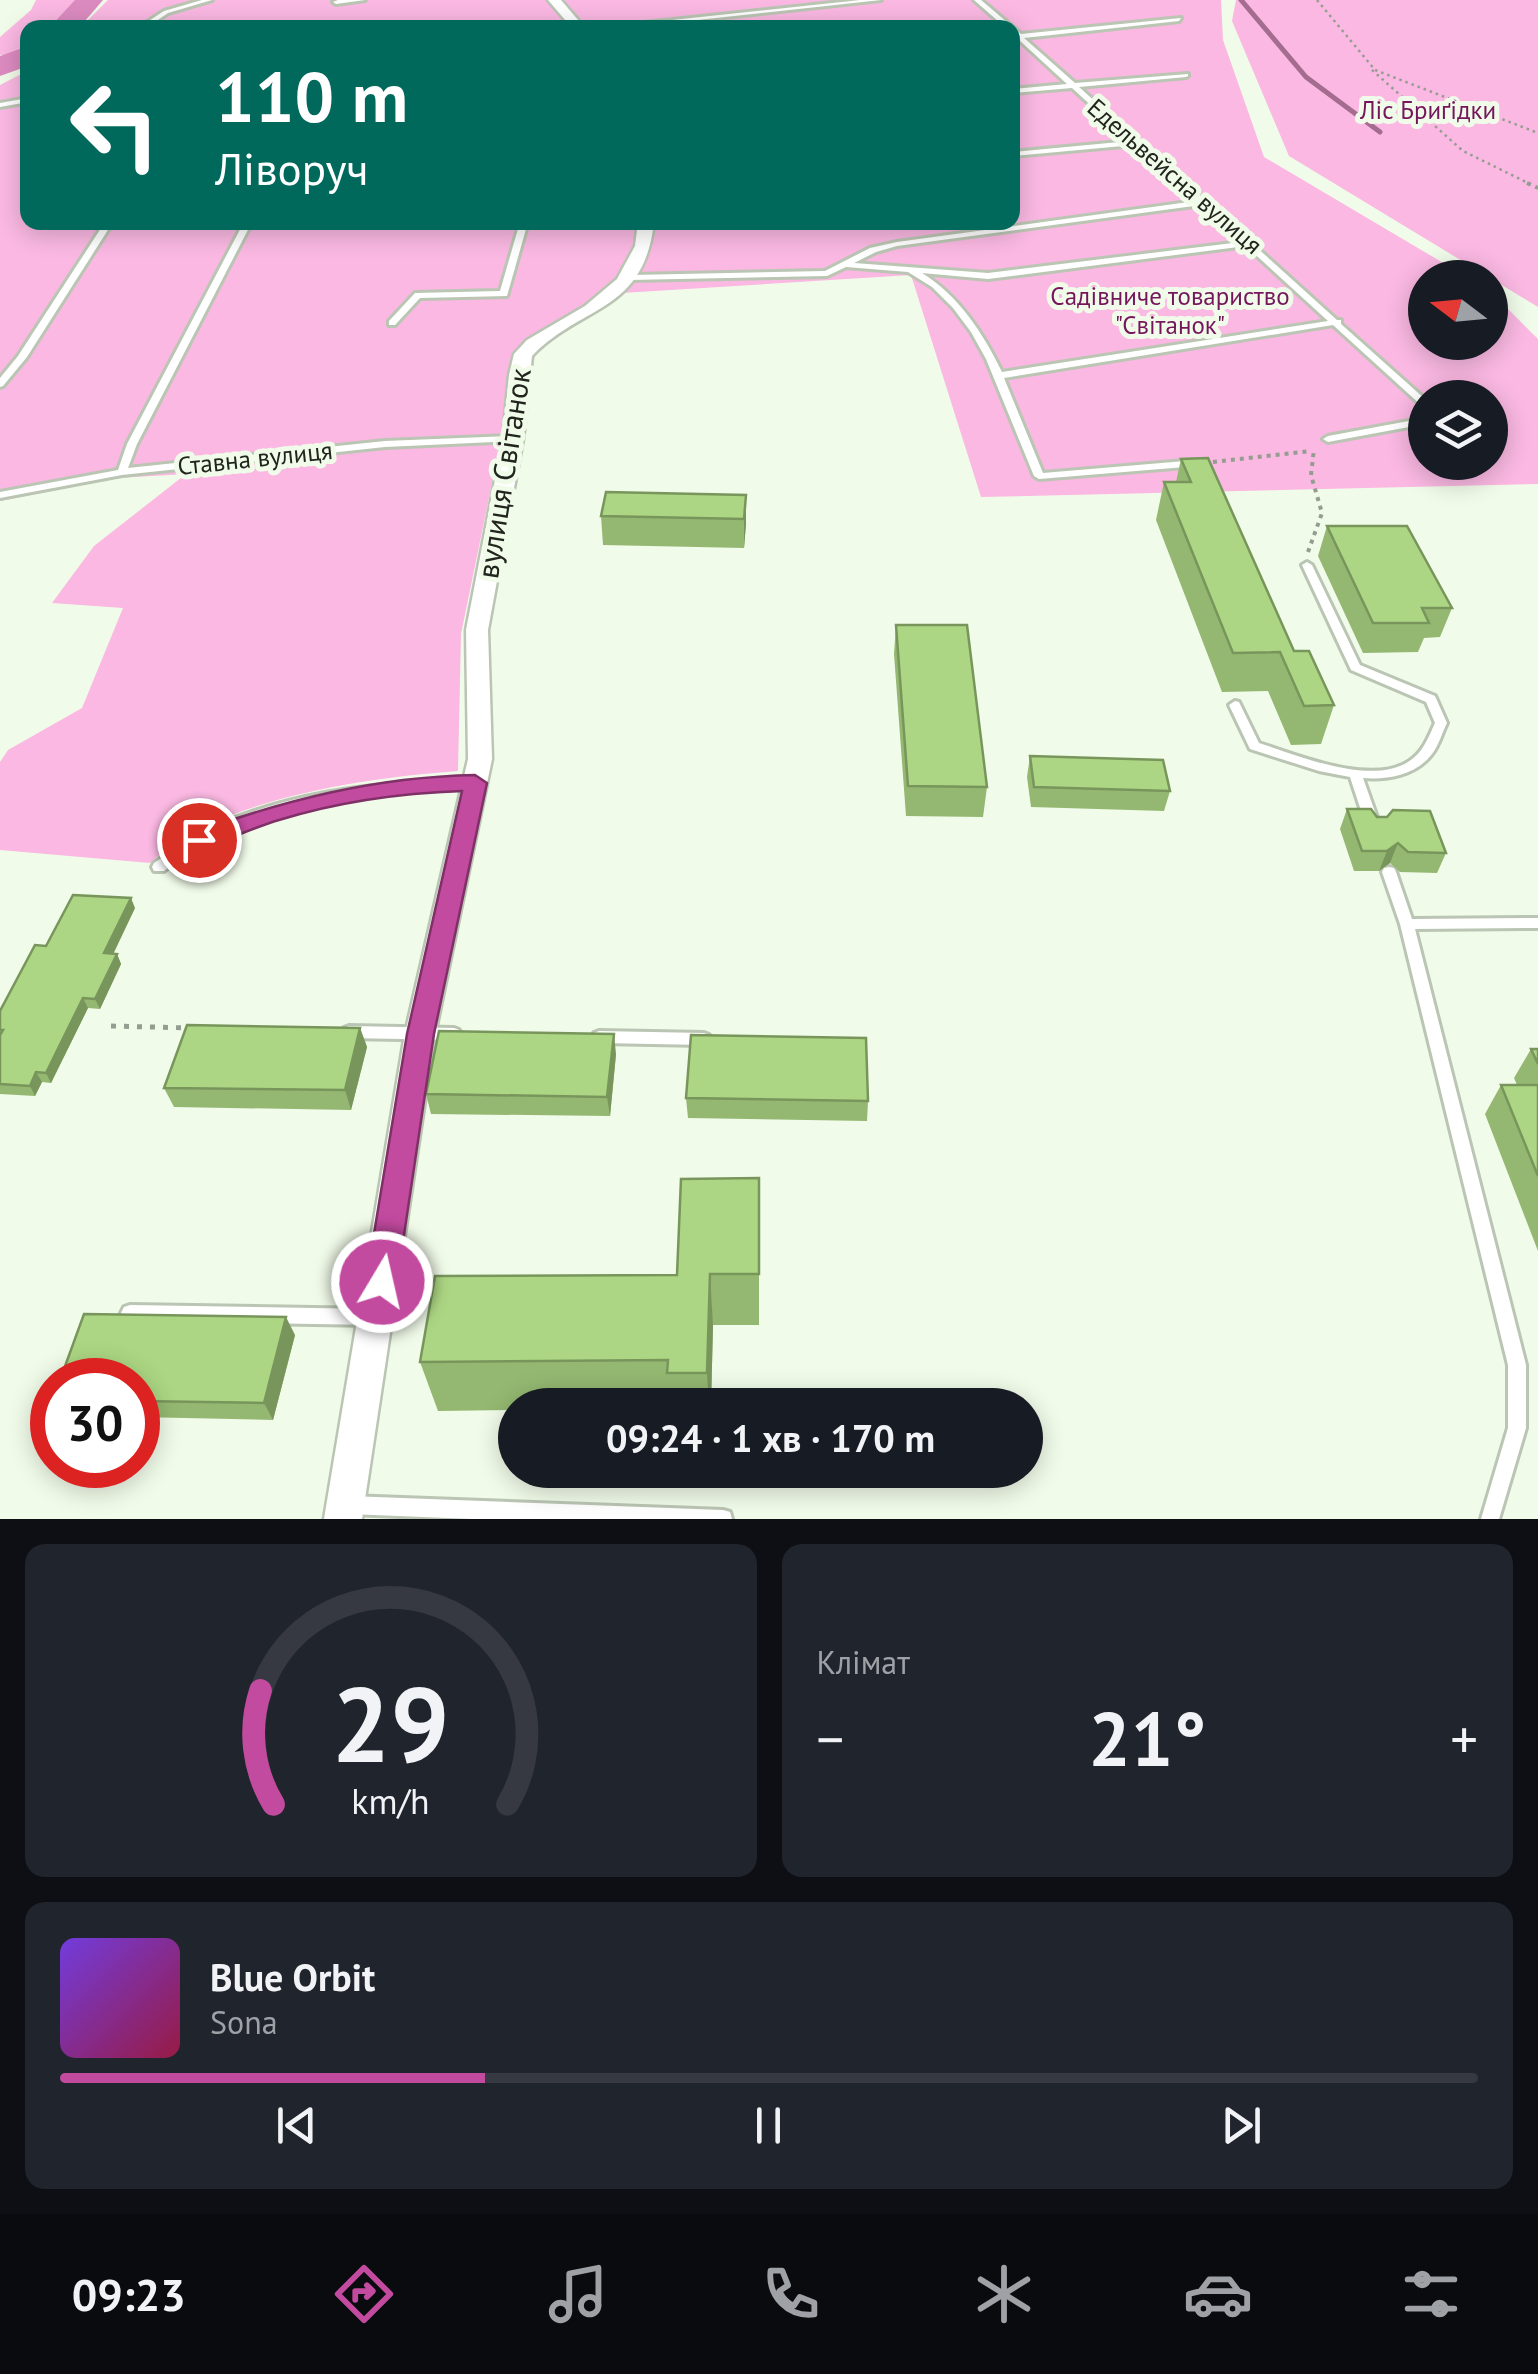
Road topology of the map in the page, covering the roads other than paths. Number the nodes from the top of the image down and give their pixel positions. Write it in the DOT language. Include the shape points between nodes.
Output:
graph roads {
  1 [pos="209,0"];
  2 [pos="362,0"];
  3 [pos="554,0"];
  4 [pos="878,0"];
  5 [pos="977,0"];
  6 [pos="336,2"];
  7 [pos="1178,19"];
  8 [pos="154,20"];
  9 [pos="573,20"];
  10 [pos="679,20"];
  11 [pos="999,20"];
  12 [pos="1020,32"];
  13 [pos="1020,39"];
  14 [pos="1186,75"];
  15 [pos="1069,84"];
  16 [pos="1020,89"];
  17 [pos="1138,142"];
  18 [pos="1020,153"];
  19 [pos="1205,202"];
  20 [pos="1020,227"];
  21 [pos="104,230"];
  22 [pos="244,230"];
  23 [pos="522,230"];
  24 [pos="646,230"];
  25 [pos="1000,230"];
  26 [pos="1252,244"];
  27 [pos="849,265"];
  28 [pos="909,269"];
  29 [pos="632,278"];
  30 [pos="1338,322"];
  31 [pos="392,323"];
  32 [pos="997,376"];
  33 [pos="0,384"];
  34 [pos="1408,388"];
  35 [pos="1408,424"];
  36 [pos="513,439"];
  37 [pos="1328,440"];
  38 [pos="1200,463"];
  39 [pos="122,472"];
  40 [pos="0,495"];
  41 [pos="1308,566"];
  42 [pos="1235,705"];
  43 [pos="1356,776"];
  44 [pos="475,783"];
  45 [pos="1374,830"];
  46 [pos="159,867"];
  47 [pos="1389,872"];
  48 [pos="1538,923"];
  49 [pos="1407,924"];
  50 [pos="326,1032"];
  51 [pos="420,1034"];
  52 [pos="478,1035"];
  53 [pos="575,1037"];
  54 [pos="730,1040"];
  55 [pos="130,1312"];
  56 [pos="376,1317"];
  57 [pos="345,1512"];
  58 [pos="723,1519"];
  59 [pos="1490,1519"];
  1 -- 8 [label="lane"];
  2 -- 6 [label="lane"];
  3 -- 9 [label="street"];
  4 -- 10 [label="lane"];
  5 -- 11 [label="lane, Едельвейсна вулиця"];
  7 -- 12 [label="lane"];
  13 -- 15 [label="lane, Едельвейсна вулиця"];
  14 -- 15 [label="lane"];
  15 -- 16 [label="lane"];
  15 -- 17 [label="lane, Едельвейсна вулиця"];
  17 -- 18 [label="lane"];
  17 -- 19 [label="lane, Едельвейсна вулиця"];
  19 -- 20 [label="lane"];
  19 -- 26 [label="lane, Едельвейсна вулиця"];
  21 -- 33 [label="lane"];
  22 -- 39 [label="lane"];
  23 -- 31 [label="lane" via="504,294 418,295"];
  24 -- 29 [label="street"];
  25 -- 27 [label="lane" via="898,244"];
  26 -- 28 [label="lane" via="988,276"];
  26 -- 30 [label="lane, Едельвейсна вулиця"];
  27 -- 28 [label="lane"];
  27 -- 29 [label="lane" via="807,275"];
  28 -- 32 [label="lane" via="950,296"];
  29 -- 36 [label="street, вулиця Світанок" via="523,354"];
  30 -- 32 [label="lane"];
  30 -- 34 [label="lane, Едельвейсна вулиця"];
  32 -- 38 [label="lane" via="1040,476"];
  35 -- 37 [label="lane"];
  36 -- 39 [label="lane, Ставна вулиця" via="385,444"];
  36 -- 44 [label="street, вулиця Світанок" via="477,630"];
  39 -- 40 [label="lane, Ставна вулиця"];
  41 -- 43 [label="lane" via="1355,667 1431,699 1441,723 1410,767"];
  42 -- 43 [label="lane" via="1254,746"];
  43 -- 45 [label="lane"];
  44 -- 46 [label="lane" via="382,790 275,812 199,840"];
  44 -- 51 [label="street, вулиця Світанок"];
  47 -- 49 [label="lane"];
  48 -- 49 [label="lane"];
  49 -- 59 [label="lane" via="1517,1365 1518,1428"];
  50 -- 51 [label="lane"];
  51 -- 52 [label="lane"];
  51 -- 56 [label="street, вулиця Світанок"];
  53 -- 54 [label="lane"];
  55 -- 56 [label="lane"];
  56 -- 57 [label="street, вулиця Світанок"];
  57 -- 58 [label="lane"];
}
